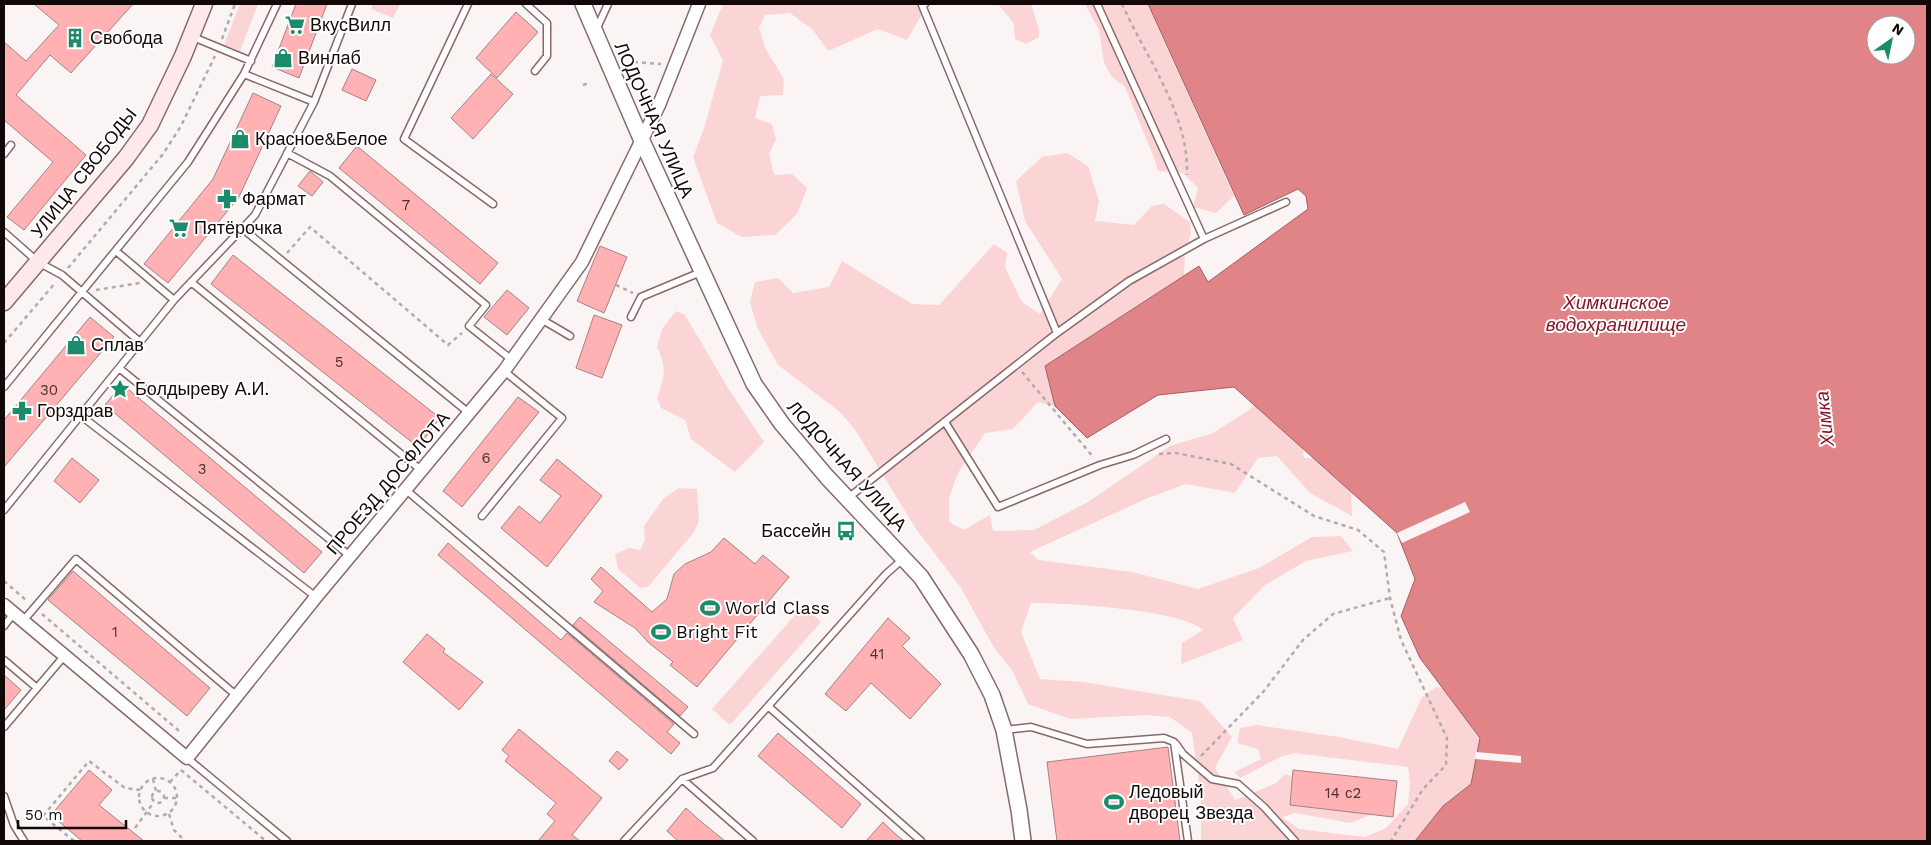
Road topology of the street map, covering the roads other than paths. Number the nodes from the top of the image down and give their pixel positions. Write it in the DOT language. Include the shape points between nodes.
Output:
graph roads {
  1 [pos="204,4"];
  2 [pos="277,4"];
  3 [pos="352,4"];
  4 [pos="468,4"];
  5 [pos="526,4"];
  6 [pos="583,4"];
  7 [pos="608,4"];
  8 [pos="699,4"];
  9 [pos="925,4"];
  10 [pos="1097,4"];
  11 [pos="596,32"];
  12 [pos="191,36"];
  13 [pos="251,61"];
  14 [pos="535,71"];
  15 [pos="244,74"];
  16 [pos="314,102"];
  17 [pos="642,141"];
  18 [pos="11,145"];
  19 [pos="287,152"];
  20 [pos="4,154"];
  21 [pos="1286,202"];
  22 [pos="493,204"];
  23 [pos="243,229"];
  24 [pos="4,232"];
  25 [pos="1204,239"];
  26 [pos="116,251"];
  27 [pos="38,262"];
  28 [pos="701,272"];
  29 [pos="191,282"];
  30 [pos="82,292"];
  31 [pos="174,300"];
  32 [pos="4,302"];
  33 [pos="631,317"];
  34 [pos="541,320"];
  35 [pos="1057,333"];
  36 [pos="570,336"];
  37 [pos="140,342"];
  38 [pos="512,360"];
  39 [pos="119,368"];
  40 [pos="504,370"];
  41 [pos="4,387"];
  42 [pos="469,414"];
  43 [pos="80,415"];
  44 [pos="945,422"];
  45 [pos="1166,440"];
  46 [pos="422,471"];
  47 [pos="406,490"];
  48 [pos="847,498"];
  49 [pos="4,510"];
  50 [pos="482,516"];
  51 [pos="350,556"];
  52 [pos="904,558"];
  53 [pos="316,597"];
  54 [pos="4,605"];
  55 [pos="19,617"];
  56 [pos="4,626"];
  57 [pos="64,655"];
  58 [pos="4,660"];
  59 [pos="37,688"];
  60 [pos="237,696"];
  61 [pos="769,706"];
  62 [pos="4,727"];
  63 [pos="1004,730"];
  64 [pos="694,734"];
  65 [pos="1174,742"];
  66 [pos="187,758"];
  67 [pos="682,778"];
  68 [pos="4,796"];
  69 [pos="24,841"];
  70 [pos="287,841"];
  71 [pos="624,841"];
  72 [pos="753,841"];
  73 [pos="921,841"];
  74 [pos="1023,841"];
  75 [pos="1188,841"];
  76 [pos="1296,841"];
  1 -- 12 [label="main road, УЛИЦА СВОБОДЫ"];
  2 -- 13 [label="lane"];
  3 -- 16 [label="lane"];
  4 -- 22 [label="lane" via="404,139"];
  5 -- 14 [label="lane" via="547,23 547,56"];
  6 -- 11 [label="street, ЛОДОЧНАЯ УЛИЦА"];
  7 -- 11 [label="lane"];
  8 -- 17 [label="street, ПРОЕЗД ДОСФЛОТА"];
  9 -- 35 [label="lane" via="922,5"];
  10 -- 25 [label="lane"];
  11 -- 17 [label="street, ЛОДОЧНАЯ УЛИЦА"];
  12 -- 13 [label="lane"];
  12 -- 27 [label="main road, УЛИЦА СВОБОДЫ" via="150,125"];
  13 -- 15 [label="lane"];
  15 -- 16 [label="lane"];
  15 -- 26 [label="lane" via="188,162"];
  16 -- 19 [label="lane"];
  17 -- 28 [label="street, ЛОДОЧНАЯ УЛИЦА"];
  17 -- 34 [label="street, ПРОЕЗД ДОСФЛОТА" via="582,262"];
  18 -- 20 [label="lane"];
  19 -- 23 [label="lane" via="255,215"];
  19 -- 38 [label="lane" via="330,176 486,305 469,326"];
  21 -- 25 [label="lane"];
  23 -- 29 [label="lane"];
  23 -- 42 [label="lane"];
  24 -- 27 [label="lane"];
  25 -- 35 [label="lane" via="1129,281"];
  26 -- 30 [label="lane"];
  26 -- 31 [label="lane"];
  27 -- 30 [label="lane" via="62,275"];
  27 -- 32 [label="main road, УЛИЦА СВОБОДЫ"];
  28 -- 33 [label="lane" via="641,297"];
  28 -- 48 [label="street, ЛОДОЧНАЯ УЛИЦА" via="754,384 782,424"];
  29 -- 31 [label="lane"];
  29 -- 46 [label="lane"];
  30 -- 37 [label="lane"];
  30 -- 41 [label="lane"];
  31 -- 37 [label="lane"];
  34 -- 36 [label="lane"];
  34 -- 38 [label="street, ПРОЕЗД ДОСФЛОТА"];
  35 -- 44 [label="lane"];
  37 -- 39 [label="lane"];
  38 -- 40 [label="street, ПРОЕЗД ДОСФЛОТА"];
  39 -- 43 [label="lane"];
  39 -- 51 [label="lane"];
  40 -- 42 [label="street, ПРОЕЗД ДОСФЛОТА"];
  40 -- 50 [label="lane" via="562,418"];
  42 -- 46 [label="street, ПРОЕЗД ДОСФЛОТА"];
  43 -- 49 [label="lane"];
  43 -- 53 [label="lane"];
  44 -- 45 [label="lane" via="998,507"];
  44 -- 48 [label="lane"];
  46 -- 47 [label="street, ПРОЕЗД ДОСФЛОТА"];
  47 -- 51 [label="street, ПРОЕЗД ДОСФЛОТА"];
  47 -- 64 [label="lane"];
  48 -- 52 [label="street, ЛОДОЧНАЯ УЛИЦА"];
  51 -- 53 [label="street, ПРОЕЗД ДОСФЛОТА"];
  52 -- 61 [label="lane"];
  52 -- 63 [label="street, ЛОДОЧНАЯ УЛИЦА" via="921,577 971,654 992,695"];
  53 -- 60 [label="street, ПРОЕЗД ДОСФЛОТА"];
  54 -- 55 [label="street"];
  55 -- 56 [label="lane"];
  55 -- 57 [label="street"];
  55 -- 60 [label="lane" via="34,608 76,559"];
  57 -- 59 [label="lane"];
  57 -- 66 [label="street"];
  58 -- 59 [label="lane"];
  59 -- 62 [label="lane"];
  60 -- 66 [label="street, ПРОЕЗД ДОСФЛОТА"];
  61 -- 67 [label="lane" via="713,768"];
  61 -- 73 [label="lane"];
  63 -- 65 [label="lane" via="1031,727 1087,744 1164,738"];
  63 -- 74 [label="street, ЛОДОЧНАЯ УЛИЦА"];
  65 -- 75 [label="lane"];
  65 -- 76 [label="lane" via="1212,779 1238,784 1264,806"];
  66 -- 70 [label="lane"];
  67 -- 71 [label="lane"];
  67 -- 72 [label="lane"];
  68 -- 69 [label="lane" via="14,825"];
}
